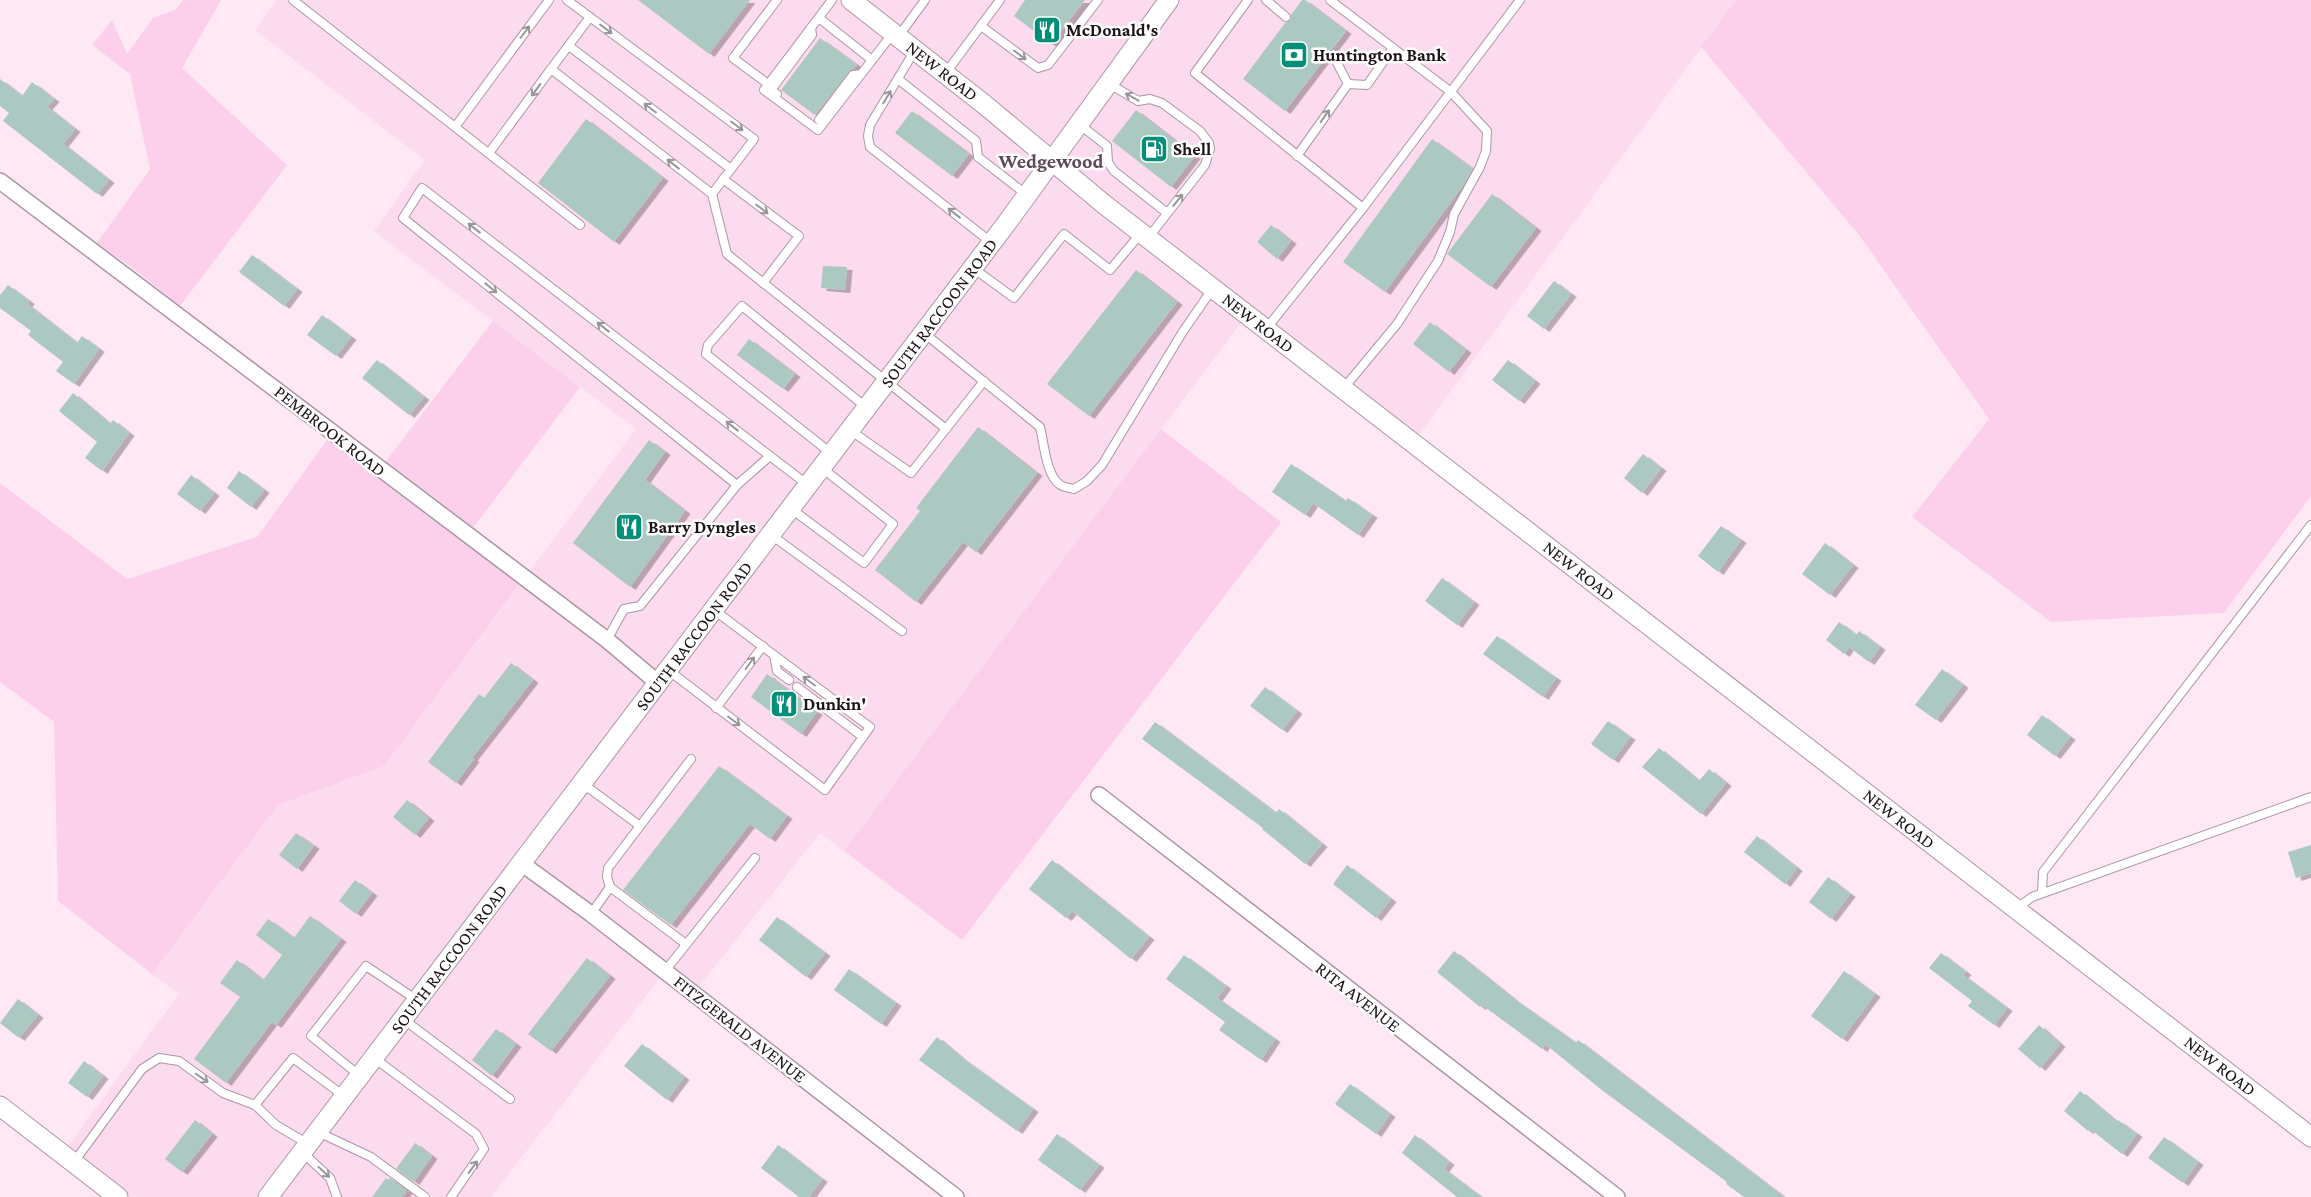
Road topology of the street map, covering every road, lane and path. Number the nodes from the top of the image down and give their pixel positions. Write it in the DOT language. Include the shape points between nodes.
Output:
graph roads {
  1 [pos="293,0"];
  2 [pos="549,0"];
  3 [pos="567,0"];
  4 [pos="777,0"];
  5 [pos="832,0"];
  6 [pos="851,0"];
  7 [pos="925,0"];
  8 [pos="1000,0"];
  9 [pos="1098,0"];
  10 [pos="1170,0"];
  11 [pos="1248,0"];
  12 [pos="1266,0"];
  13 [pos="1330,0"];
  14 [pos="1520,0"];
  15 [pos="590,17"];
  16 [pos="1286,17"];
  17 [pos="819,18"];
  18 [pos="981,26"];
  19 [pos="812,28"];
  20 [pos="895,35"];
  21 [pos="569,46"];
  22 [pos="1393,48"];
  23 [pos="915,50"];
  24 [pos="1333,55"];
  25 [pos="872,60"];
  26 [pos="551,70"];
  27 [pos="861,74"];
  28 [pos="945,74"];
  29 [pos="898,80"];
  30 [pos="1108,82"];
  31 [pos="768,84"];
  32 [pos="1348,84"];
  33 [pos="1450,92"];
  34 [pos="1079,123"];
  35 [pos="455,127"];
  36 [pos="489,153"];
  37 [pos="1297,156"];
  38 [pos="1052,160"];
  39 [pos="731,169"];
  40 [pos="723,179"];
  41 [pos="0,181"];
  42 [pos="712,194"];
  43 [pos="1027,195"];
  44 [pos="1363,208"];
  45 [pos="1167,213"];
  46 [pos="580,225"];
  47 [pos="1144,235"];
  48 [pos="992,243"];
  49 [pos="973,268"];
  50 [pos="763,283"];
  51 [pos="1213,288"];
  52 [pos="1266,329"];
  53 [pos="924,333"];
  54 [pos="984,381"];
  55 [pos="886,382"];
  56 [pos="1343,389"];
  57 [pos="867,408"];
  58 [pos="946,429"];
  59 [pos="850,430"];
  60 [pos="770,456"];
  61 [pos="827,461"];
  62 [pos="737,485"];
  63 [pos="808,485"];
  64 [pos="790,508"];
  65 [pos="2311,525"];
  66 [pos="770,534"];
  67 [pos="714,610"];
  68 [pos="902,630"];
  69 [pos="606,640"];
  70 [pos="763,646"];
  71 [pos="774,655"];
  72 [pos="663,676"];
  73 [pos="789,680"];
  74 [pos="797,687"];
  75 [pos="716,708"];
  76 [pos="863,737"];
  77 [pos="691,759"];
  78 [pos="582,783"];
  79 [pos="1099,795"];
  80 [pos="2311,796"];
  81 [pos="640,826"];
  82 [pos="756,858"];
  83 [pos="521,864"];
  84 [pos="610,887"];
  85 [pos="2042,893"];
  86 [pos="2016,909"];
  87 [pos="591,914"];
  88 [pos="686,944"];
  89 [pos="665,971"];
  90 [pos="417,1000"];
  91 [pos="403,1019"];
  92 [pos="373,1058"];
  93 [pos="360,1076"];
  94 [pos="344,1096"];
  95 [pos="510,1099"];
  96 [pos="255,1105"];
  97 [pos="0,1106"];
  98 [pos="2311,1137"];
  99 [pos="309,1143"];
  100 [pos="73,1163"];
  101 [pos="118,1197"];
  102 [pos="268,1197"];
  103 [pos="337,1197"];
  104 [pos="425,1197"];
  105 [pos="450,1197"];
  106 [pos="956,1197"];
  107 [pos="1617,1197"];
  1 -- 35 [label="lane"];
  35 -- 2 [label="lane, one-way"];
  3 -- 15 [label="lane"];
  4 -- 31 [label="lane" via="733,58"];
  5 -- 17 [label="lane"];
  6 -- 20 [label="street, NEW ROAD"];
  7 -- 20 [label="lane"];
  8 -- 18 [label="lane"];
  18 -- 9 [label="lane, one-way" via="1038,68 1048,65"];
  10 -- 30 [label="street, SOUTH RACCOON ROAD"];
  11 -- 37 [label="lane" via="1195,73"];
  12 -- 16 [label="lane"];
  13 -- 22 [label="lane"];
  14 -- 33 [label="lane"];
  15 -- 21 [label="lane"];
  15 -- 39 [label="lane, one-way" via="754,139"];
  17 -- 19 [label="lane"];
  17 -- 25 [label="lane"];
  18 -- 28 [label="lane"];
  19 -- 27 [label="lane" via="812,35 772,90 817,124 853,75"];
  19 -- 31 [label="lane"];
  20 -- 23 [label="street, NEW ROAD"];
  20 -- 25 [label="lane"];
  21 -- 26 [label="lane"];
  39 -- 21 [label="lane, one-way"];
  22 -- 32 [label="lane" via="1366,85"];
  22 -- 33 [label="lane"];
  23 -- 28 [label="street, NEW ROAD"];
  23 -- 29 [label="lane"];
  24 -- 32 [label="lane"];
  25 -- 27 [label="lane"];
  26 -- 36 [label="lane, one-way"];
  42 -- 26 [label="lane, one-way"];
  27 -- 31 [label="lane" via="818,130 764,90"];
  28 -- 38 [label="street, NEW ROAD"];
  29 -- 43 [label="lane" via="976,141 978,157"];
  48 -- 29 [label="lane, one-way" via="870,147 870,125"];
  30 -- 34 [label="street, SOUTH RACCOON ROAD"];
  45 -- 30 [label="lane, one-way" via="1206,165 1210,155 1209,143 1200,131 1162,103 1150,99 1138,101"];
  37 -- 32 [label="lane, one-way"];
  33 -- 44 [label="lane"];
  33 -- 56 [label="lane" via="1487,131 1486,151 1454,214 1438,261 1397,324"];
  34 -- 38 [label="street, SOUTH RACCOON ROAD"];
  34 -- 45 [label="lane" via="1107,146 1108,162 1114,171"];
  35 -- 36 [label="lane"];
  36 -- 46 [label="lane"];
  37 -- 44 [label="lane"];
  38 -- 43 [label="street, SOUTH RACCOON ROAD"];
  38 -- 47 [label="street, NEW ROAD"];
  39 -- 40 [label="lane"];
  40 -- 42 [label="lane"];
  40 -- 50 [label="lane, one-way" via="798,236"];
  41 -- 69 [label="street, PEMBROOK ROAD"];
  42 -- 50 [label="lane" via="727,254"];
  43 -- 48 [label="street, SOUTH RACCOON ROAD"];
  44 -- 52 [label="lane"];
  45 -- 47 [label="lane"];
  47 -- 49 [label="lane" via="1110,270 1064,234 1014,298"];
  47 -- 51 [label="street, NEW ROAD"];
  48 -- 49 [label="street, SOUTH RACCOON ROAD"];
  49 -- 53 [label="street, SOUTH RACCOON ROAD"];
  50 -- 55 [label="lane"];
  51 -- 52 [label="street, NEW ROAD"];
  51 -- 54 [label="lane" via="1102,465 1074,489 1059,484 1047,465 1040,427"];
  52 -- 56 [label="street, NEW ROAD"];
  53 -- 54 [label="lane"];
  53 -- 55 [label="street, SOUTH RACCOON ROAD"];
  54 -- 58 [label="lane"];
  55 -- 57 [label="street, SOUTH RACCOON ROAD"];
  55 -- 58 [label="lane"];
  56 -- 86 [label="street, NEW ROAD"];
  57 -- 59 [label="street, SOUTH RACCOON ROAD"];
  57 -- 61 [label="lane" via="742,306 708,345 706,354"];
  58 -- 59 [label="lane" via="911,473"];
  59 -- 61 [label="street, SOUTH RACCOON ROAD"];
  60 -- 62 [label="lane"];
  60 -- 62 [label="lane, one-way" via="422,188 403,218"];
  60 -- 63 [label="lane"];
  61 -- 63 [label="street, SOUTH RACCOON ROAD"];
  61 -- 64 [label="lane" via="893,524 864,563"];
  62 -- 69 [label="lane" via="640,606 624,609"];
  63 -- 64 [label="street, SOUTH RACCOON ROAD"];
  64 -- 66 [label="street, SOUTH RACCOON ROAD"];
  65 -- 85 [label="lane" via="2043,872"];
  66 -- 67 [label="street, SOUTH RACCOON ROAD"];
  66 -- 68 [label="lane"];
  67 -- 70 [label="lane"];
  67 -- 72 [label="street, SOUTH RACCOON ROAD"];
  69 -- 72 [label="street, PEMBROOK ROAD"];
  70 -- 71 [label="lane"];
  75 -- 70 [label="lane, one-way"];
  71 -- 73 [label="lane" via="777,671"];
  76 -- 71 [label="lane, one-way" via="870,728"];
  72 -- 75 [label="lane"];
  72 -- 78 [label="street, SOUTH RACCOON ROAD"];
  74 -- 76 [label="lane"];
  75 -- 76 [label="lane, one-way" via="824,790"];
  77 -- 81 [label="lane"];
  78 -- 81 [label="lane"];
  78 -- 83 [label="street, SOUTH RACCOON ROAD"];
  79 -- 107 [label="street, RITA AVENUE"];
  80 -- 85 [label="lane"];
  81 -- 84 [label="lane" via="608,868"];
  82 -- 88 [label="lane"];
  83 -- 87 [label="street, FITZGERALD AVENUE"];
  83 -- 90 [label="street, SOUTH RACCOON ROAD"];
  84 -- 87 [label="lane"];
  84 -- 88 [label="lane"];
  85 -- 86 [label="lane"];
  86 -- 98 [label="street, NEW ROAD"];
  87 -- 89 [label="street, FITZGERALD AVENUE"];
  88 -- 89 [label="lane"];
  89 -- 106 [label="street, FITZGERALD AVENUE"];
  90 -- 91 [label="street, SOUTH RACCOON ROAD"];
  90 -- 93 [label="lane" via="366,966 311,1036"];
  91 -- 92 [label="street, SOUTH RACCOON ROAD"];
  91 -- 95 [label="lane"];
  92 -- 93 [label="street, SOUTH RACCOON ROAD"];
  105 -- 92 [label="lane, one-way" via="484,1149 476,1134"];
  93 -- 94 [label="street, SOUTH RACCOON ROAD"];
  94 -- 96 [label="lane" via="293,1058"];
  94 -- 99 [label="street, SOUTH RACCOON ROAD"];
  96 -- 99 [label="lane" via="276,1125"];
  100 -- 96 [label="lane, one-way" via="142,1069 159,1058 179,1062 223,1092"];
  97 -- 100 [label="street"];
  99 -- 102 [label="street, SOUTH RACCOON ROAD"];
  99 -- 103 [label="lane, one-way" via="330,1178"];
  99 -- 104 [label="lane" via="371,1157"];
  100 -- 101 [label="street"];
}
